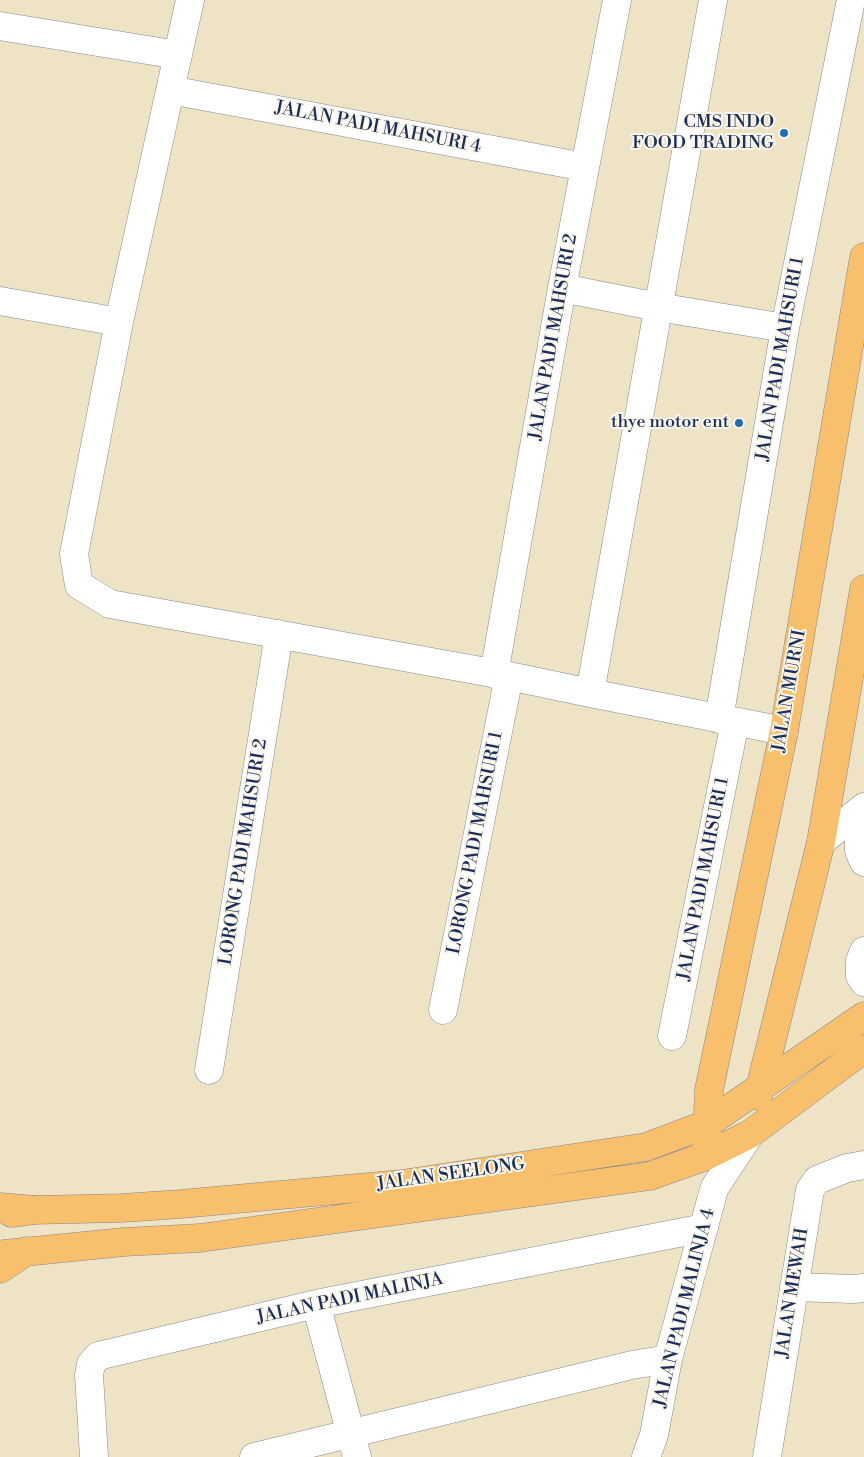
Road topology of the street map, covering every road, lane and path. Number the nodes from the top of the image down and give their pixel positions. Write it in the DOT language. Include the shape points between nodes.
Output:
graph roads {
  1 [pos="190,0"];
  2 [pos="617,0"];
  3 [pos="713,0"];
  4 [pos="851,0"];
  5 [pos="0,26"];
  6 [pos="178,55"];
  7 [pos="170,90"];
  8 [pos="585,167"];
  9 [pos="864,257"];
  10 [pos="562,288"];
  11 [pos="0,301"];
  12 [pos="658,307"];
  13 [pos="119,322"];
  14 [pos="785,328"];
  15 [pos="864,589"];
  16 [pos="279,634"];
  17 [pos="502,675"];
  18 [pos="590,693"];
  19 [pos="727,720"];
  20 [pos="784,731"];
  21 [pos="859,812"];
  22 [pos="821,842"];
  23 [pos="864,862"];
  24 [pos="864,950"];
  25 [pos="864,982"];
  26 [pos="444,1010"];
  27 [pos="864,1016"];
  28 [pos="672,1036"];
  29 [pos="864,1049"];
  30 [pos="208,1070"];
  31 [pos="760,1088"];
  32 [pos="707,1124"];
  33 [pos="750,1134"];
  34 [pos="706,1156"];
  35 [pos="864,1166"];
  36 [pos="715,1187"];
  37 [pos="0,1207"];
  38 [pos="34,1210"];
  39 [pos="0,1214"];
  40 [pos="704,1228"];
  41 [pos="27,1251"];
  42 [pos="0,1254"];
  43 [pos="0,1269"];
  44 [pos="794,1287"];
  45 [pos="864,1288"];
  46 [pos="316,1304"];
  47 [pos="668,1359"];
  48 [pos="354,1445"];
  49 [pos="94,1457"];
  50 [pos="254,1457"];
  51 [pos="646,1457"];
  52 [pos="767,1457"];
  1 -- 6 [label="street"];
  2 -- 8 [label="street, JALAN PADI MAHSURI 2"];
  3 -- 12 [label="street"];
  4 -- 14 [label="street, JALAN PADI MAHSURI 1"];
  5 -- 6 [label="street"];
  6 -- 7 [label="street"];
  7 -- 8 [label="street, JALAN PADI MAHSURI 4"];
  7 -- 13 [label="street"];
  8 -- 10 [label="street, JALAN PADI MAHSURI 2"];
  9 -- 20 [label="main road, JALAN MURNI"];
  10 -- 12 [label="street"];
  10 -- 17 [label="street, JALAN PADI MAHSURI 2"];
  11 -- 13 [label="street"];
  12 -- 14 [label="street"];
  12 -- 18 [label="street"];
  13 -- 16 [label="street" via="74,554 79,585 110,604"];
  14 -- 19 [label="street, JALAN PADI MAHSURI 1"];
  15 -- 22 [label="main road"];
  16 -- 17 [label="street"];
  16 -- 30 [label="street, LORONG PADI MAHSURI 2"];
  17 -- 18 [label="street"];
  17 -- 26 [label="street, LORONG PADI MAHSURI 1"];
  18 -- 19 [label="street"];
  19 -- 20 [label="street"];
  19 -- 28 [label="street, JALAN PADI MAHSURI 1"];
  20 -- 32 [label="main road, JALAN MURNI" via="709,1090"];
  21 -- 22 [label="street"];
  21 -- 23 [label="street" via="858,851"];
  22 -- 31 [label="main road"];
  24 -- 25 [label="street" via="860,961 860,976"];
  27 -- 31 [label="main road, JALAN SEELONG"];
  29 -- 33 [label="main road, JALAN SEELONG"];
  31 -- 32 [label="main road, JALAN SEELONG"];
  31 -- 33 [label="main road"];
  32 -- 34 [label="main road, JALAN MURNI"];
  32 -- 38 [label="main road, JALAN SEELONG" via="646,1147 402,1184 181,1204"];
  33 -- 34 [label="main road, JALAN SEELONG"];
  33 -- 36 [label="street, JALAN PADI MALINJA 4"];
  34 -- 36 [label="street, JALAN PADI MALINJA 4"];
  34 -- 41 [label="main road, JALAN SEELONG" via="650,1176 220,1236"];
  35 -- 44 [label="street, JALAN MEWAH" via="847,1168 818,1180 810,1190"];
  36 -- 40 [label="street, JALAN PADI MALINJA 4"];
  37 -- 38 [label="main road"];
  38 -- 39 [label="main road, JALAN SEELONG"];
  40 -- 46 [label="street, JALAN PADI MALINJA"];
  40 -- 47 [label="street, JALAN PADI MALINJA 4"];
  41 -- 42 [label="main road, JALAN SEELONG"];
  41 -- 43 [label="main road"];
  44 -- 45 [label="street"];
  44 -- 52 [label="street, JALAN MEWAH"];
  46 -- 48 [label="street"];
  46 -- 49 [label="street, JALAN PADI MALINJA" via="98,1356 91,1364 89,1375"];
  47 -- 48 [label="street" via="632,1365"];
  47 -- 51 [label="street, JALAN PADI MALINJA 4" via="654,1435"];
  48 -- 50 [label="street"];
}
